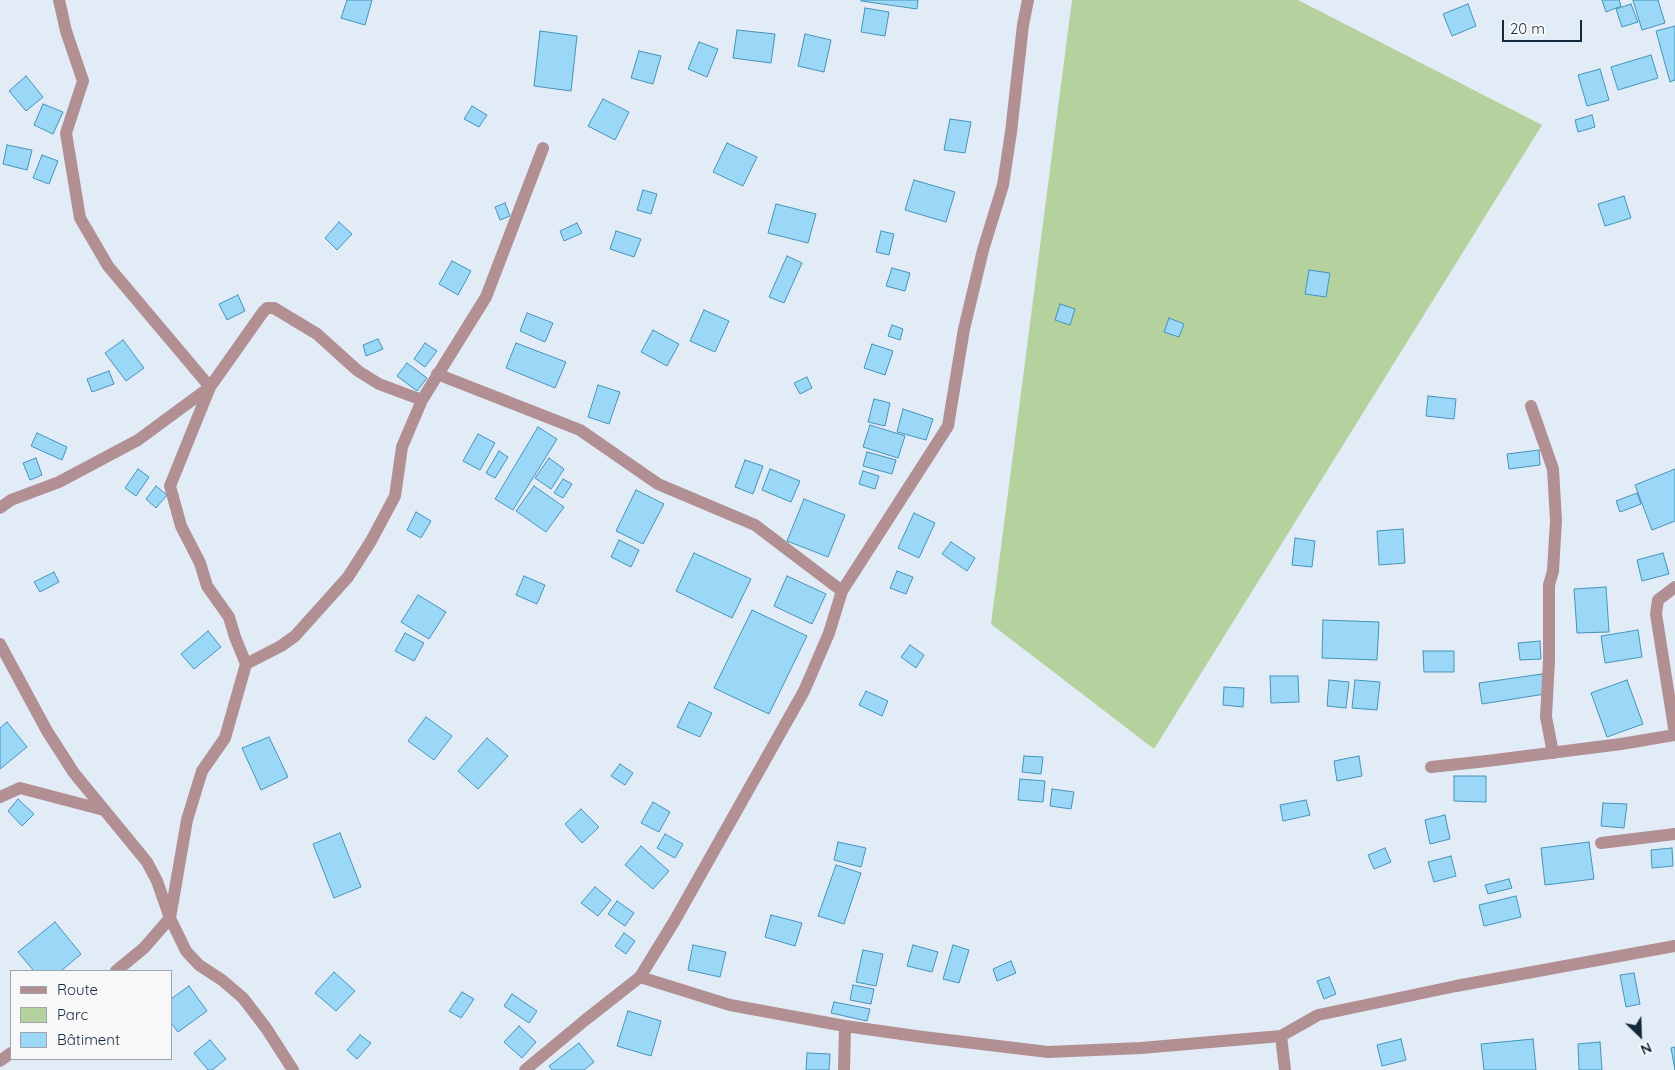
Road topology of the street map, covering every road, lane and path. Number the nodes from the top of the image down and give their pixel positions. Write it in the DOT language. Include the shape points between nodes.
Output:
graph roads {
  1 [pos="59,0"];
  2 [pos="1028,0"];
  3 [pos="543,148"];
  4 [pos="437,374"];
  5 [pos="210,387"];
  6 [pos="422,400"];
  7 [pos="1531,406"];
  8 [pos="0,508"];
  9 [pos="1675,587"];
  10 [pos="842,591"];
  11 [pos="0,644"];
  12 [pos="246,664"];
  13 [pos="1675,734"];
  14 [pos="1554,753"];
  15 [pos="1431,767"];
  16 [pos="0,797"];
  17 [pos="104,810"];
  18 [pos="1675,834"];
  19 [pos="1601,843"];
  20 [pos="170,918"];
  21 [pos="1675,946"];
  22 [pos="117,970"];
  23 [pos="640,977"];
  24 [pos="845,1026"];
  25 [pos="1280,1036"];
  26 [pos="293,1070"];
  27 [pos="525,1070"];
  28 [pos="844,1070"];
  29 [pos="1285,1070"];
  1 -- 5 [label="street" via="84,81 66,133 80,218 108,266"];
  2 -- 10 [label="street" via="1003,185 964,329 948,426"];
  3 -- 4 [label="street" via="486,297"];
  4 -- 6 [label="street"];
  4 -- 10 [label="street" via="580,430 658,484 755,525"];
  5 -- 6 [label="street" via="263,312 274,308 317,334 358,371 379,384"];
  5 -- 8 [label="street" via="138,440 59,482 11,500"];
  5 -- 12 [label="street" via="170,486 181,526 200,563 207,586 229,617"];
  6 -- 12 [label="street" via="402,447 395,496 348,577 295,636"];
  7 -- 14 [label="street" via="1553,469 1556,521 1549,585 1546,718"];
  9 -- 13 [label="street" via="1658,600 1656,614"];
  10 -- 23 [label="street" via="829,633 804,691"];
  11 -- 17 [label="street" via="47,731 74,773"];
  12 -- 20 [label="street" via="225,738 202,771 188,820"];
  13 -- 14 [label="street"];
  14 -- 15 [label="street"];
  16 -- 17 [label="street" via="20,788"];
  17 -- 20 [label="street" via="147,862"];
  18 -- 19 [label="street"];
  20 -- 22 [label="street" via="144,948"];
  20 -- 26 [label="street" via="186,951 199,965 244,998"];
  21 -- 25 [label="street" via="1318,1015"];
  23 -- 24 [label="street" via="730,1005"];
  23 -- 27 [label="street"];
  24 -- 25 [label="street" via="1048,1052"];
  24 -- 28 [label="street"];
  25 -- 29 [label="street"];
}
